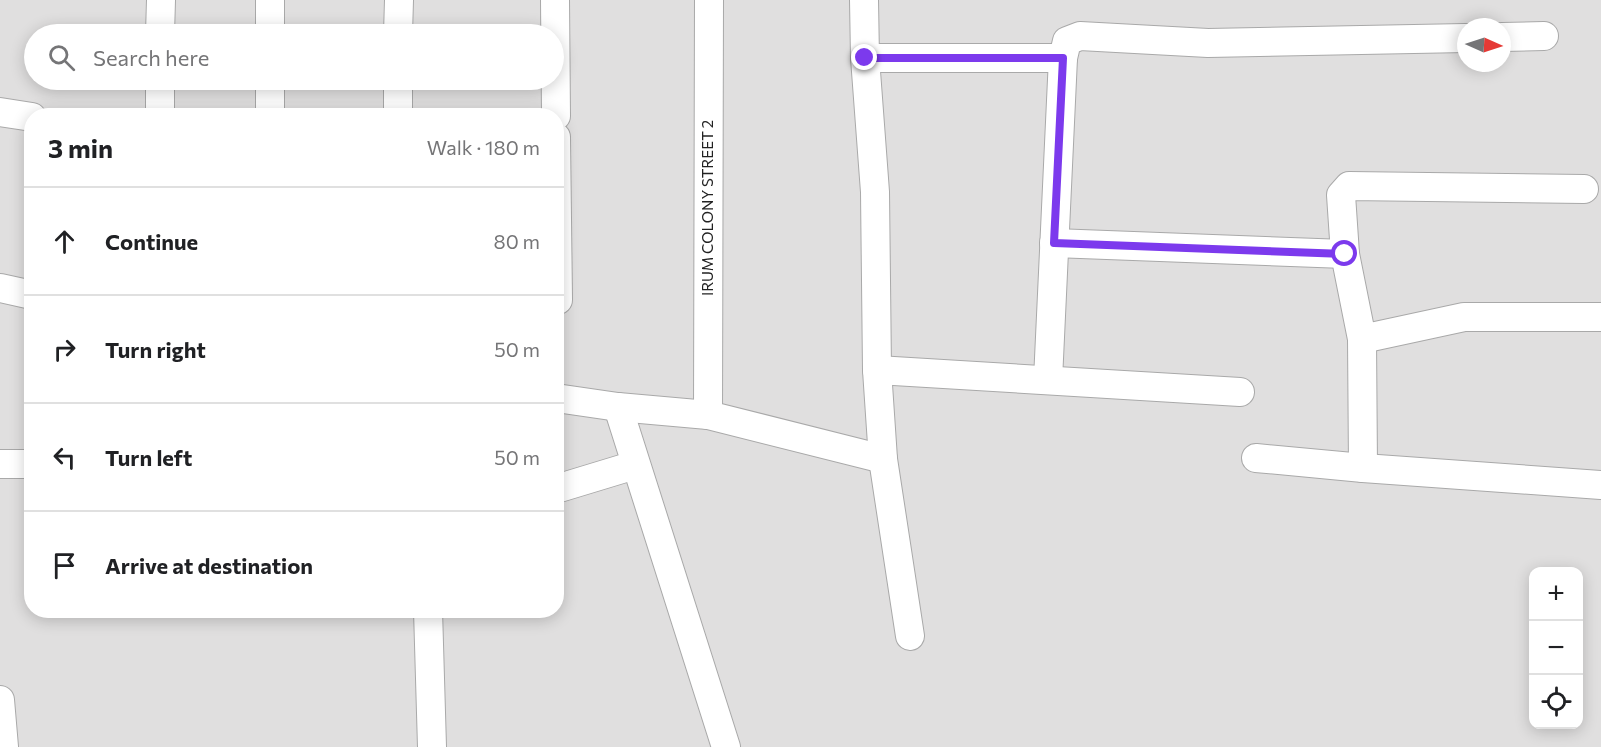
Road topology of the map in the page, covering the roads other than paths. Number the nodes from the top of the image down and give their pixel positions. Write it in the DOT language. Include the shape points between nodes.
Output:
graph roads {
  1 [pos="161,0"];
  2 [pos="270,0"];
  3 [pos="399,0"];
  4 [pos="555,0"];
  5 [pos="709,0"];
  6 [pos="864,0"];
  7 [pos="160,24"];
  8 [pos="270,24"];
  9 [pos="398,24"];
  10 [pos="555,24"];
  11 [pos="1544,36"];
  12 [pos="1511,37"];
  13 [pos="1457,38"];
  14 [pos="865,58"];
  15 [pos="1063,58"];
  16 [pos="160,90"];
  17 [pos="270,90"];
  18 [pos="398,90"];
  19 [pos="556,90"];
  20 [pos="160,108"];
  21 [pos="270,108"];
  22 [pos="398,108"];
  23 [pos="556,108"];
  24 [pos="0,112"];
  25 [pos="24,116"];
  26 [pos="1584,189"];
  27 [pos="1054,243"];
  28 [pos="1345,254"];
  29 [pos="0,288"];
  30 [pos="24,293"];
  31 [pos="1601,317"];
  32 [pos="1362,339"];
  33 [pos="877,370"];
  34 [pos="1048,380"];
  35 [pos="1240,392"];
  36 [pos="564,399"];
  37 [pos="618,407"];
  38 [pos="708,415"];
  39 [pos="1256,458"];
  40 [pos="883,459"];
  41 [pos="0,464"];
  42 [pos="24,464"];
  43 [pos="635,465"];
  44 [pos="1364,468"];
  45 [pos="1601,485"];
  46 [pos="564,487"];
  47 [pos="428,618"];
  48 [pos="910,636"];
  49 [pos="0,700"];
  50 [pos="4,747"];
  51 [pos="432,747"];
  52 [pos="726,747"];
  1 -- 7 [label="street"];
  2 -- 8 [label="street"];
  3 -- 9 [label="street"];
  4 -- 10 [label="street"];
  5 -- 38 [label="street, IRUM COLONY STREET 2"];
  6 -- 14 [label="street"];
  11 -- 12 [label="street"];
  13 -- 15 [label="street" via="1208,43 1080,36 1067,41"];
  14 -- 15 [label="street"];
  14 -- 33 [label="street" via="875,192"];
  15 -- 27 [label="street"];
  16 -- 20 [label="street"];
  17 -- 21 [label="street"];
  18 -- 22 [label="street"];
  19 -- 23 [label="street"];
  24 -- 25 [label="street"];
  26 -- 28 [label="street" via="1349,186 1341,195"];
  27 -- 28 [label="street"];
  27 -- 34 [label="street"];
  28 -- 32 [label="street"];
  29 -- 30 [label="street"];
  31 -- 32 [label="street" via="1464,317"];
  32 -- 44 [label="street"];
  33 -- 34 [label="street"];
  33 -- 40 [label="street"];
  34 -- 35 [label="street"];
  36 -- 37 [label="street"];
  37 -- 38 [label="street"];
  37 -- 43 [label="street"];
  38 -- 40 [label="street"];
  39 -- 44 [label="street"];
  40 -- 48 [label="street"];
  41 -- 42 [label="street"];
  43 -- 46 [label="street"];
  43 -- 52 [label="street"];
  44 -- 45 [label="street"];
  47 -- 51 [label="street"];
  49 -- 50 [label="street"];
}
